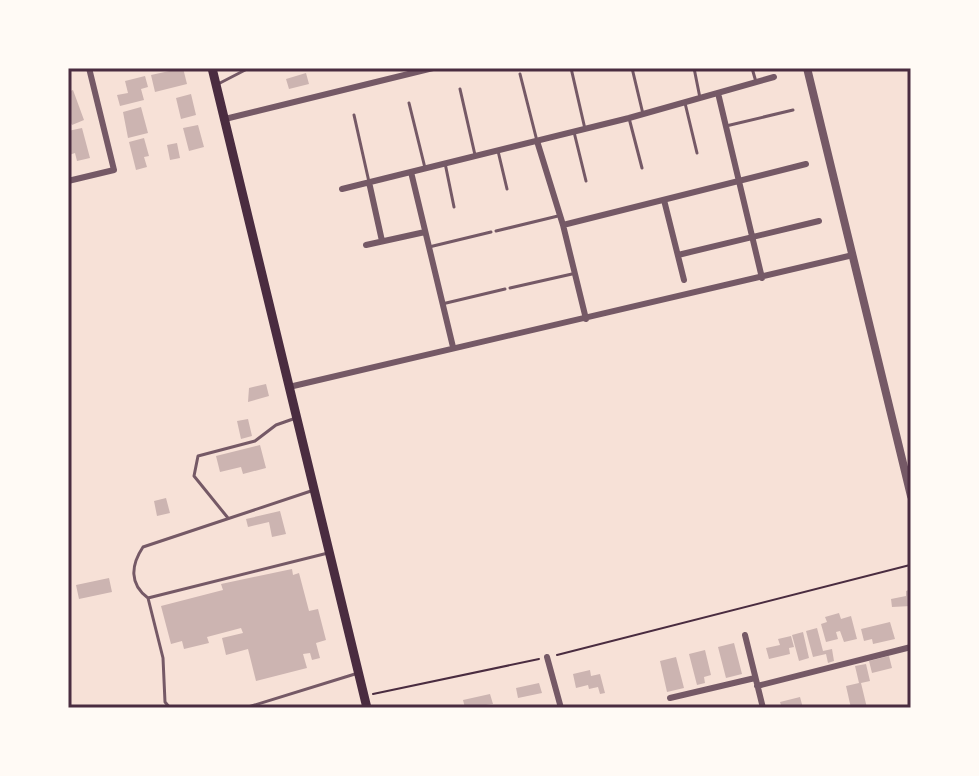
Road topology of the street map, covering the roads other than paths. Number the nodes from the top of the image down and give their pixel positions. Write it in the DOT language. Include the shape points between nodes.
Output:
graph roads {
  1 [pos="89,68"];
  2 [pos="212,68"];
  3 [pos="249,68"];
  4 [pos="433,68"];
  5 [pos="571,68"];
  6 [pos="632,68"];
  7 [pos="694,68"];
  8 [pos="752,68"];
  9 [pos="807,68"];
  10 [pos="520,74"];
  11 [pos="774,77"];
  12 [pos="756,82"];
  13 [pos="216,85"];
  14 [pos="460,89"];
  15 [pos="718,93"];
  16 [pos="700,98"];
  17 [pos="409,103"];
  18 [pos="685,103"];
  19 [pos="793,110"];
  20 [pos="643,114"];
  21 [pos="354,115"];
  22 [pos="629,118"];
  23 [pos="225,119"];
  24 [pos="726,126"];
  25 [pos="585,129"];
  26 [pos="574,132"];
  27 [pos="537,141"];
  28 [pos="498,151"];
  29 [pos="697,153"];
  30 [pos="475,156"];
  31 [pos="445,163"];
  32 [pos="806,164"];
  33 [pos="425,168"];
  34 [pos="642,168"];
  35 [pos="411,172"];
  36 [pos="739,180"];
  37 [pos="68,181"];
  38 [pos="586,181"];
  39 [pos="369,182"];
  40 [pos="342,189"];
  41 [pos="507,189"];
  42 [pos="664,200"];
  43 [pos="454,207"];
  44 [pos="560,215"];
  45 [pos="819,221"];
  46 [pos="563,225"];
  47 [pos="425,232"];
  48 [pos="753,236"];
  49 [pos="382,241"];
  50 [pos="366,245"];
  51 [pos="429,247"];
  52 [pos="678,255"];
  53 [pos="853,255"];
  54 [pos="575,273"];
  55 [pos="762,278"];
  56 [pos="684,280"];
  57 [pos="442,304"];
  58 [pos="586,319"];
  59 [pos="453,347"];
  60 [pos="289,387"];
  61 [pos="297,418"];
  62 [pos="314,490"];
  63 [pos="911,496"];
  64 [pos="228,518"];
  65 [pos="329,553"];
  66 [pos="148,598"];
  67 [pos="745,635"];
  68 [pos="911,647"];
  69 [pos="547,657"];
  70 [pos="358,674"];
  71 [pos="756,682"];
  72 [pos="670,698"];
  73 [pos="170,708"];
  74 [pos="245,708"];
  75 [pos="367,708"];
  76 [pos="561,708"];
  77 [pos="763,708"];
  1 -- 37 [label="street" via="114,170"];
  2 -- 13 [label="main road"];
  3 -- 13 [label="lane"];
  4 -- 23 [label="street"];
  5 -- 25 [label="lane"];
  6 -- 20 [label="lane"];
  7 -- 16 [label="lane"];
  8 -- 12 [label="lane"];
  9 -- 53 [label="street"];
  10 -- 27 [label="lane"];
  11 -- 12 [label="street"];
  12 -- 15 [label="street"];
  13 -- 23 [label="main road"];
  14 -- 30 [label="lane"];
  15 -- 16 [label="street"];
  15 -- 24 [label="street"];
  16 -- 18 [label="street"];
  17 -- 33 [label="lane"];
  18 -- 20 [label="street"];
  18 -- 29 [label="lane"];
  19 -- 24 [label="lane"];
  20 -- 22 [label="street"];
  21 -- 39 [label="lane"];
  22 -- 25 [label="street"];
  22 -- 34 [label="lane"];
  23 -- 60 [label="main road"];
  24 -- 36 [label="street"];
  25 -- 26 [label="street"];
  26 -- 27 [label="street"];
  26 -- 38 [label="lane"];
  27 -- 28 [label="street"];
  27 -- 44 [label="street"];
  28 -- 30 [label="street"];
  28 -- 41 [label="lane"];
  30 -- 31 [label="street"];
  31 -- 33 [label="street"];
  31 -- 43 [label="lane"];
  32 -- 36 [label="street"];
  33 -- 35 [label="street"];
  35 -- 39 [label="street"];
  35 -- 47 [label="street"];
  36 -- 42 [label="street"];
  36 -- 48 [label="street"];
  39 -- 40 [label="street"];
  39 -- 49 [label="street"];
  42 -- 46 [label="street"];
  42 -- 52 [label="street"];
  44 -- 46 [label="street"];
  44 -- 51 [label="lane"];
  45 -- 48 [label="street"];
  46 -- 54 [label="street"];
  47 -- 49 [label="street"];
  47 -- 51 [label="street"];
  48 -- 52 [label="street"];
  48 -- 55 [label="street"];
  49 -- 50 [label="street"];
  51 -- 57 [label="street"];
  52 -- 56 [label="street"];
  53 -- 55 [label="street"];
  53 -- 63 [label="street"];
  54 -- 57 [label="lane"];
  54 -- 58 [label="street"];
  55 -- 58 [label="street"];
  57 -- 59 [label="street"];
  58 -- 59 [label="street"];
  59 -- 60 [label="street"];
  60 -- 61 [label="main road"];
  61 -- 62 [label="main road"];
  61 -- 64 [label="lane" via="255,441 198,456 194,476"];
  62 -- 64 [label="lane"];
  62 -- 65 [label="main road"];
  64 -- 66 [label="lane" via="143,547 133,574"];
  65 -- 66 [label="lane"];
  65 -- 70 [label="main road"];
  66 -- 73 [label="lane"];
  67 -- 71 [label="street"];
  68 -- 71 [label="street"];
  69 -- 76 [label="street"];
  70 -- 74 [label="lane"];
  70 -- 75 [label="main road"];
  71 -- 72 [label="street"];
  71 -- 77 [label="street"];
}
